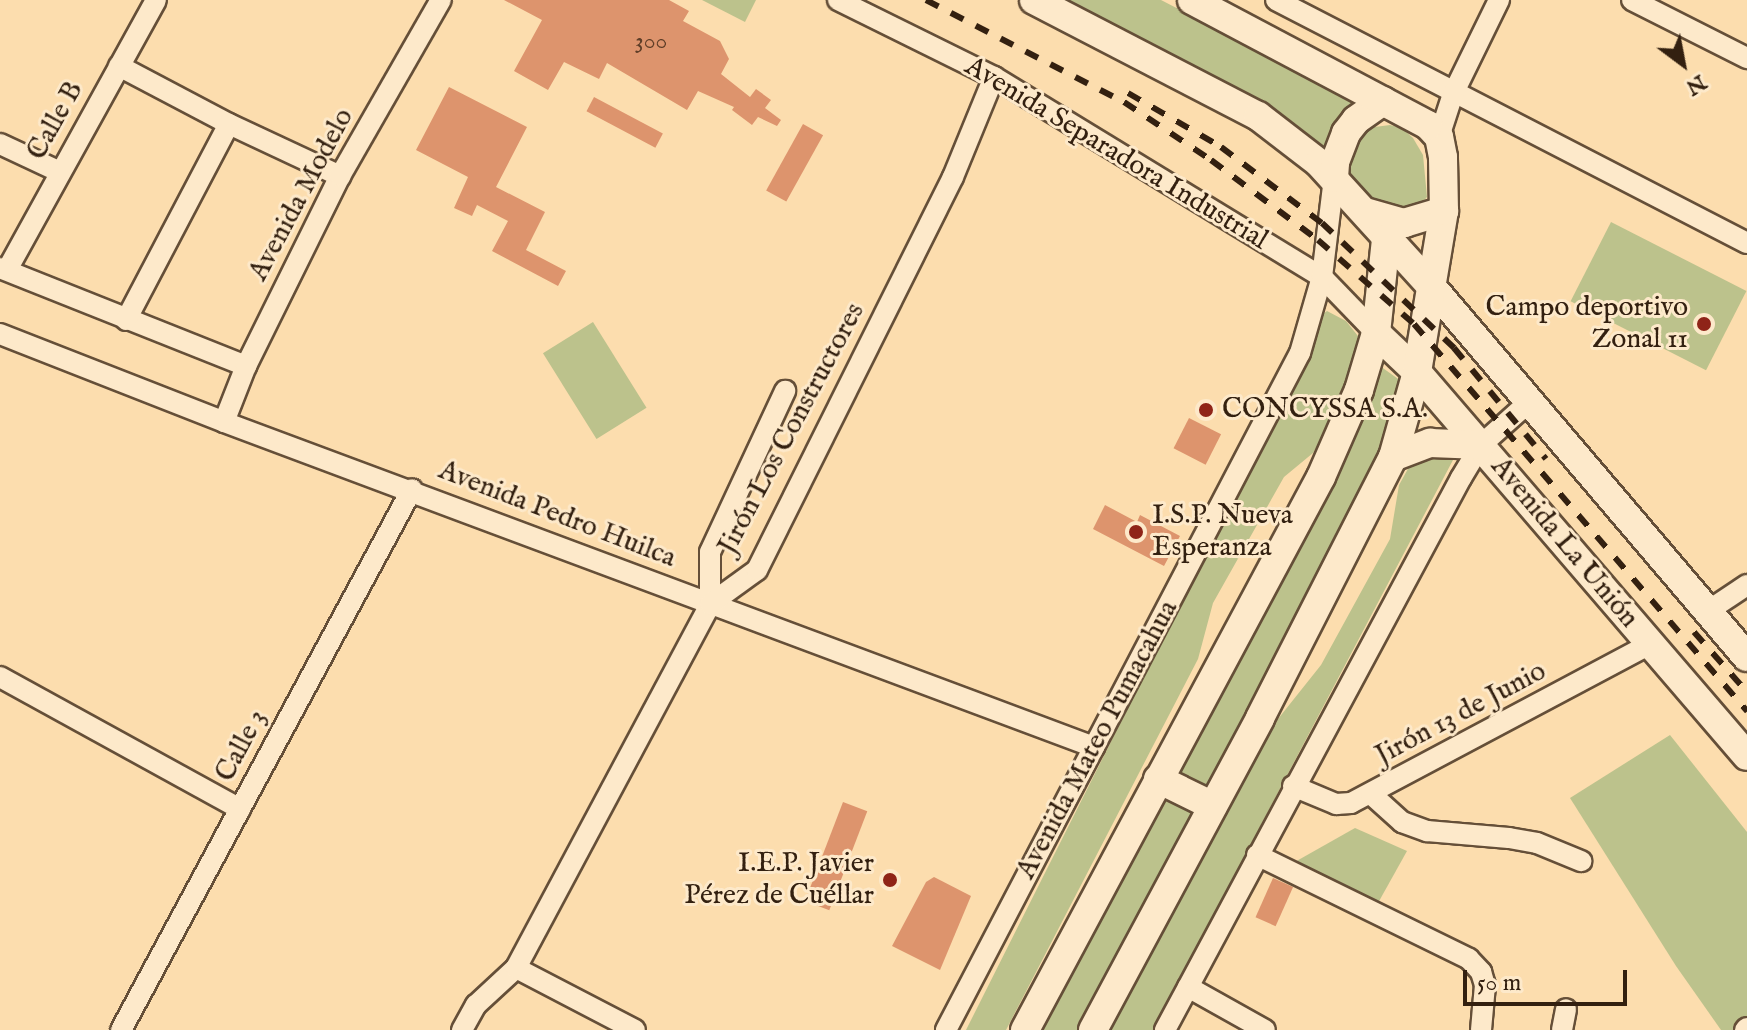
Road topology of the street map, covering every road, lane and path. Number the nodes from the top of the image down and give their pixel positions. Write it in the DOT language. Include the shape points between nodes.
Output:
graph roads {
  1 [pos="156,0"];
  2 [pos="441,0"];
  3 [pos="838,0"];
  4 [pos="1034,0"];
  5 [pos="1192,0"];
  6 [pos="1276,0"];
  7 [pos="1499,0"];
  8 [pos="1632,0"];
  9 [pos="1311,8"];
  10 [pos="1671,9"];
  11 [pos="1747,58"];
  12 [pos="119,66"];
  13 [pos="994,77"];
  14 [pos="1453,94"];
  15 [pos="1383,101"];
  16 [pos="229,124"];
  17 [pos="1439,137"];
  18 [pos="0,144"];
  19 [pos="60,172"];
  20 [pos="340,176"];
  21 [pos="1334,178"];
  22 [pos="1361,209"];
  23 [pos="1444,211"];
  24 [pos="1386,239"];
  25 [pos="1747,243"];
  26 [pos="4,269"];
  27 [pos="1322,277"];
  28 [pos="1431,286"];
  29 [pos="126,320"];
  30 [pos="1376,333"];
  31 [pos="0,334"];
  32 [pos="246,366"];
  33 [pos="1417,372"];
  34 [pos="785,391"];
  35 [pos="1528,403"];
  36 [pos="224,422"];
  37 [pos="1481,445"];
  38 [pos="1393,457"];
  39 [pos="412,489"];
  40 [pos="1747,585"];
  41 [pos="710,604"];
  42 [pos="1708,611"];
  43 [pos="1650,644"];
  44 [pos="1747,657"];
  45 [pos="0,677"];
  46 [pos="1094,747"];
  47 [pos="1747,756"];
  48 [pos="1158,779"];
  49 [pos="1293,786"];
  50 [pos="1371,794"];
  51 [pos="1213,806"];
  52 [pos="240,809"];
  53 [pos="1257,855"];
  54 [pos="1581,861"];
  55 [pos="516,968"];
  56 [pos="1188,987"];
  57 [pos="1566,1009"];
  58 [pos="121,1030"];
  59 [pos="462,1030"];
  60 [pos="635,1030"];
  61 [pos="946,1030"];
  62 [pos="1025,1030"];
  63 [pos="1093,1030"];
  64 [pos="1165,1030"];
  65 [pos="1265,1030"];
  66 [pos="1481,1030"];
  67 [pos="1562,1030"];
  1 -- 12 [label="street, Calle B"];
  2 -- 20 [label="street, Avenida Modelo"];
  3 -- 13 [label="street, Avenida Separadora Industrial"];
  4 -- 21 [label="main road" via="1258,116"];
  5 -- 15 [label="main road"];
  6 -- 9 [label="street"];
  7 -- 14 [label="street"];
  8 -- 10 [label="street"];
  9 -- 14 [label="street"];
  10 -- 11 [label="street"];
  12 -- 16 [label="street"];
  12 -- 19 [label="street, Calle B"];
  13 -- 27 [label="street, Avenida Separadora Industrial"];
  13 -- 41 [label="street, Jirón Los Constructores" via="953,177 757,570"];
  14 -- 17 [label="street"];
  14 -- 25 [label="street"];
  15 -- 17 [label="main road" via="1428,125"];
  15 -- 21 [label="main road" via="1346,133"];
  16 -- 20 [label="street"];
  16 -- 29 [label="street"];
  17 -- 23 [label="main road"];
  18 -- 19 [label="street"];
  19 -- 26 [label="street, Calle B"];
  20 -- 32 [label="street, Avenida Modelo"];
  21 -- 22 [label="main road"];
  21 -- 27 [label="street, Avenida Mateo Pumacahua"];
  22 -- 23 [label="main road" via="1381,220 1404,223"];
  22 -- 24 [label="main road"];
  23 -- 28 [label="main road"];
  24 -- 28 [label="main road"];
  24 -- 30 [label="main road"];
  26 -- 29 [label="street"];
  27 -- 30 [label="street, Avenida Separadora Industrial"];
  27 -- 46 [label="street, Avenida Mateo Pumacahua" via="1300,353"];
  28 -- 33 [label="main road"];
  28 -- 35 [label="main road"];
  29 -- 32 [label="street"];
  30 -- 33 [label="main road, Avenida La Unión"];
  30 -- 48 [label="main road" via="1359,390 1321,477"];
  31 -- 36 [label="street, Avenida Pedro Huilca"];
  32 -- 36 [label="street, Avenida Modelo"];
  33 -- 37 [label="main road, Avenida La Unión"];
  33 -- 38 [label="main road"];
  34 -- 41 [label="street" via="710,552"];
  35 -- 37 [label="street"];
  35 -- 42 [label="main road"];
  36 -- 39 [label="street, Avenida Pedro Huilca"];
  37 -- 38 [label="main road" via="1430,443"];
  37 -- 43 [label="main road, Avenida La Unión"];
  37 -- 49 [label="street"];
  38 -- 51 [label="main road"];
  39 -- 41 [label="street, Avenida Pedro Huilca"];
  39 -- 52 [label="street, Calle 3"];
  40 -- 42 [label="street"];
  41 -- 46 [label="street, Avenida Pedro Huilca"];
  41 -- 55 [label="street, Jirón Los Constructores"];
  42 -- 44 [label="main road"];
  43 -- 47 [label="main road, Avenida La Unión"];
  43 -- 50 [label="street, Jirón 13 de Junio"];
  45 -- 52 [label="street"];
  46 -- 61 [label="street, Avenida Mateo Pumacahua"];
  48 -- 51 [label="main road"];
  48 -- 62 [label="main road"];
  49 -- 50 [label="street, Jirón 13 de Junio" via="1336,804"];
  49 -- 53 [label="street"];
  50 -- 54 [label="street" via="1402,822 1427,831 1537,843"];
  51 -- 63 [label="main road"];
  52 -- 58 [label="street, Calle 3"];
  53 -- 56 [label="street"];
  53 -- 66 [label="street" via="1469,959 1485,985"];
  55 -- 59 [label="street, Jirón Los Constructores" via="476,1005"];
  55 -- 60 [label="street"];
  56 -- 64 [label="street"];
  56 -- 65 [label="street"];
  57 -- 67 [label="street"];
}
